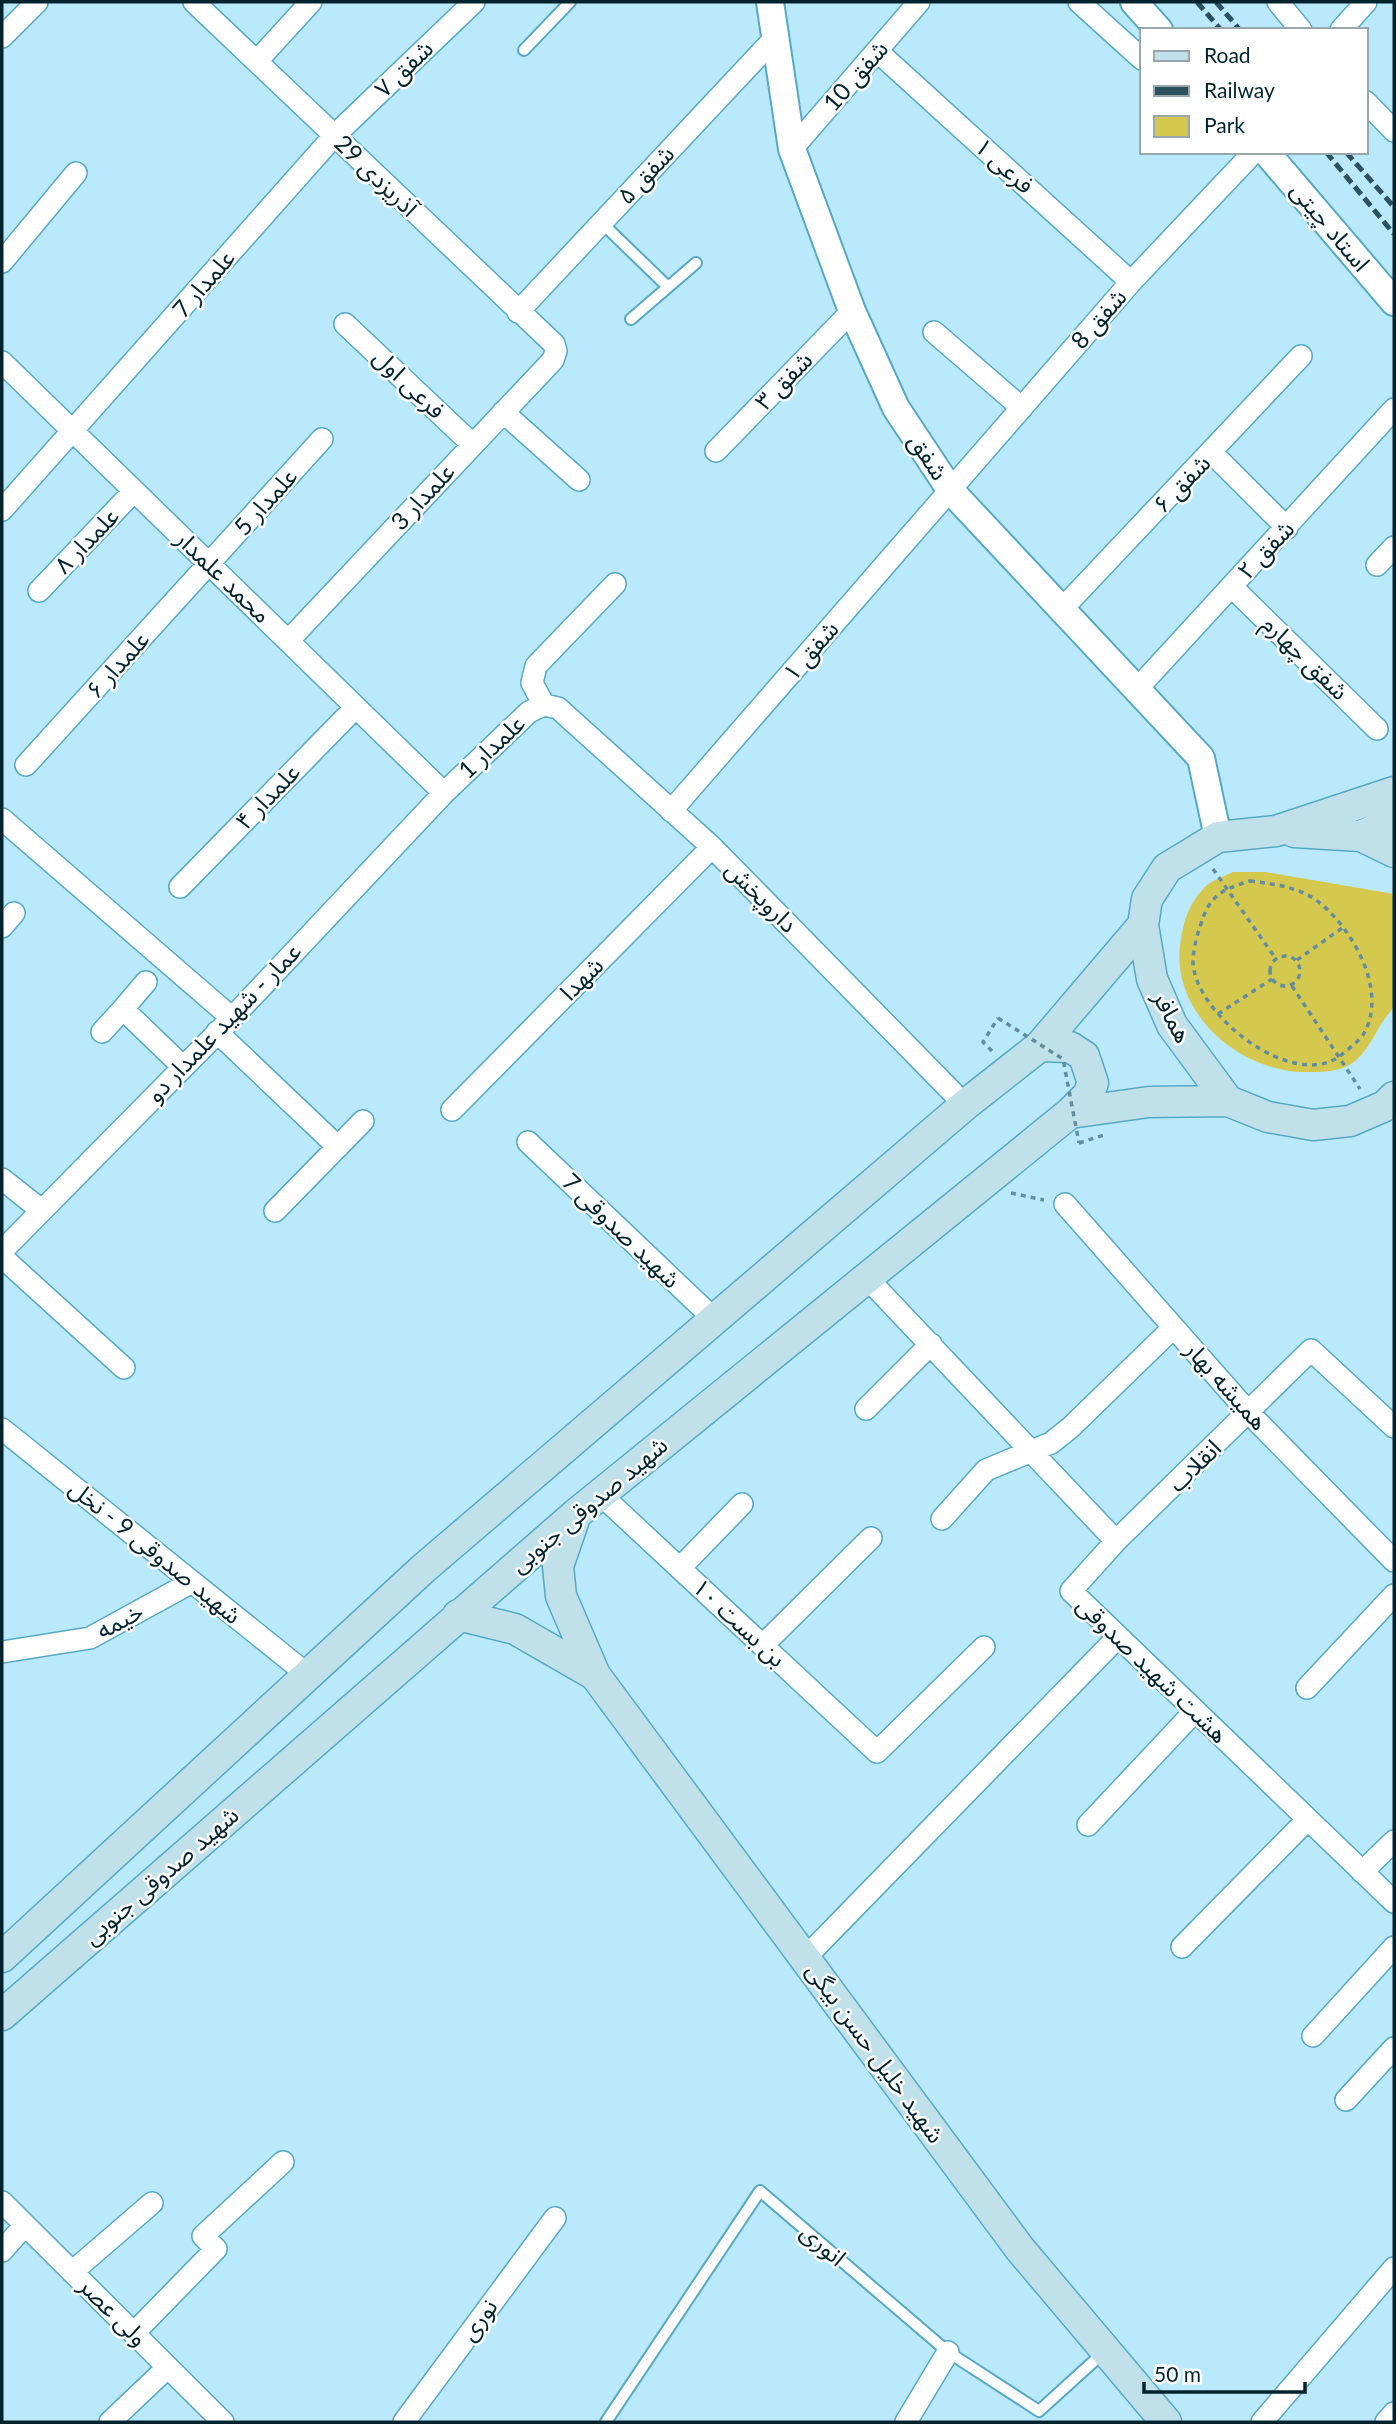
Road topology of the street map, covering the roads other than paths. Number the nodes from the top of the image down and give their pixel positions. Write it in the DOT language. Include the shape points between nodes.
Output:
graph roads {
  1 [pos="37,2"];
  2 [pos="194,2"];
  3 [pos="311,2"];
  4 [pos="474,2"];
  5 [pos="569,2"];
  6 [pos="770,2"];
  7 [pos="919,2"];
  8 [pos="1079,2"];
  9 [pos="1134,2"];
  10 [pos="1278,2"];
  11 [pos="1366,2"];
  12 [pos="1156,28"];
  13 [pos="1299,28"];
  14 [pos="1343,28"];
  15 [pos="2,37"];
  16 [pos="774,38"];
  17 [pos="524,50"];
  18 [pos="877,51"];
  19 [pos="1140,57"];
  20 [pos="257,61"];
  21 [pos="1368,104"];
  22 [pos="1394,131"];
  23 [pos="334,136"];
  24 [pos="792,149"];
  25 [pos="1252,154"];
  26 [pos="1268,154"];
  27 [pos="76,173"];
  28 [pos="601,223"];
  29 [pos="2,261"];
  30 [pos="696,263"];
  31 [pos="1131,282"];
  32 [pos="668,287"];
  33 [pos="1394,302"];
  34 [pos="852,311"];
  35 [pos="518,312"];
  36 [pos="631,319"];
  37 [pos="345,324"];
  38 [pos="934,332"];
  39 [pos="556,352"];
  40 [pos="1301,356"];
  41 [pos="2,362"];
  42 [pos="1022,408"];
  43 [pos="1394,409"];
  44 [pos="503,412"];
  45 [pos="74,432"];
  46 [pos="322,439"];
  47 [pos="472,444"];
  48 [pos="716,451"];
  49 [pos="1212,453"];
  50 [pos="579,480"];
  51 [pos="134,491"];
  52 [pos="951,491"];
  53 [pos="2,510"];
  54 [pos="1287,528"];
  55 [pos="1394,547"];
  56 [pos="210,564"];
  57 [pos="1377,565"];
  58 [pos="615,584"];
  59 [pos="1232,587"];
  60 [pos="40,591"];
  61 [pos="1062,609"];
  62 [pos="288,642"];
  63 [pos="1137,689"];
  64 [pos="544,705"];
  65 [pos="356,708"];
  66 [pos="1377,729"];
  67 [pos="26,765"];
  68 [pos="1394,792"];
  69 [pos="443,793"];
  70 [pos="671,811"];
  71 [pos="2,820"];
  72 [pos="1394,821"];
  73 [pos="1276,831"];
  74 [pos="1362,836"];
  75 [pos="1209,843"];
  76 [pos="712,847"];
  77 [pos="1394,852"];
  78 [pos="180,887"];
  79 [pos="1143,925"];
  80 [pos="146,982"];
  81 [pos="123,1009"];
  82 [pos="224,1025"];
  83 [pos="102,1032"];
  84 [pos="1040,1045"];
  85 [pos="182,1066"];
  86 [pos="1227,1101"];
  87 [pos="1384,1104"];
  88 [pos="965,1105"];
  89 [pos="452,1110"];
  90 [pos="1070,1113"];
  91 [pos="363,1121"];
  92 [pos="528,1142"];
  93 [pos="338,1147"];
  94 [pos="2,1179"];
  95 [pos="1065,1204"];
  96 [pos="41,1210"];
  97 [pos="275,1211"];
  98 [pos="2,1251"];
  99 [pos="2,1257"];
  100 [pos="867,1278"];
  101 [pos="714,1320"];
  102 [pos="1173,1328"];
  103 [pos="931,1344"];
  104 [pos="124,1368"];
  105 [pos="866,1409"];
  106 [pos="1250,1413"];
  107 [pos="1394,1427"];
  108 [pos="2,1429"];
  109 [pos="1031,1450"];
  110 [pos="600,1494"];
  111 [pos="741,1504"];
  112 [pos="576,1514"];
  113 [pos="942,1520"];
  114 [pos="871,1538"];
  115 [pos="1116,1541"];
  116 [pos="1394,1561"];
  117 [pos="680,1568"];
  118 [pos="192,1582"];
  119 [pos="1394,1595"];
  120 [pos="458,1615"];
  121 [pos="1118,1637"];
  122 [pos="762,1645"];
  123 [pos="985,1647"];
  124 [pos="2,1652"];
  125 [pos="308,1675"];
  126 [pos="595,1675"];
  127 [pos="1307,1688"];
  128 [pos="1195,1711"];
  129 [pos="1308,1819"];
  130 [pos="1088,1825"];
  131 [pos="1394,1841"];
  132 [pos="1362,1872"];
  133 [pos="1394,1902"];
  134 [pos="1182,1947"];
  135 [pos="1394,1947"];
  136 [pos="2,1957"];
  137 [pos="805,1958"];
  138 [pos="2,2015"];
  139 [pos="1313,2036"];
  140 [pos="1394,2048"];
  141 [pos="1346,2100"];
  142 [pos="283,2162"];
  143 [pos="2,2202"];
  144 [pos="152,2203"];
  145 [pos="555,2218"];
  146 [pos="25,2225"];
  147 [pos="2,2251"];
  148 [pos="1394,2268"];
  149 [pos="72,2272"];
  150 [pos="134,2333"];
  151 [pos="948,2352"];
  152 [pos="1104,2352"];
  153 [pos="168,2367"];
  154 [pos="1394,2413"];
  155 [pos="110,2422"];
  156 [pos="223,2422"];
  157 [pos="404,2422"];
  158 [pos="606,2422"];
  159 [pos="906,2422"];
  160 [pos="1166,2422"];
  161 [pos="1262,2422"];
  162 [pos="1386,2422"];
  1 -- 15 [label="street"];
  2 -- 20 [label="street, آذریزدی 29"];
  3 -- 20 [label="street"];
  4 -- 23 [label="street, شفق ۷"];
  5 -- 17 [label="lane"];
  6 -- 16 [label="street, شفق"];
  7 -- 18 [label="street, شفق 10"];
  8 -- 19 [label="street"];
  9 -- 12 [label="street"];
  10 -- 13 [label="street"];
  11 -- 14 [label="street"];
  16 -- 24 [label="street, شفق"];
  16 -- 28 [label="street, شفق ۵"];
  18 -- 24 [label="street, شفق 10"];
  18 -- 31 [label="street, فرعی ۱"];
  20 -- 23 [label="street, آذریزدی 29"];
  21 -- 22 [label="street"];
  23 -- 35 [label="street, آذریزدی 29"];
  23 -- 45 [label="street, علمدار 7"];
  24 -- 34 [label="street, شفق"];
  25 -- 31 [label="street, شفق 8"];
  26 -- 33 [label="street, استاد چیتی"];
  27 -- 29 [label="street"];
  28 -- 32 [label="lane"];
  28 -- 35 [label="street, شفق ۵"];
  30 -- 32 [label="lane"];
  31 -- 42 [label="street, شفق 8"];
  32 -- 36 [label="lane"];
  34 -- 48 [label="street, شفق ۳"];
  34 -- 52 [label="street, شفق" via="896,408"];
  35 -- 39 [label="street, آذریزدی 29" via="554,344"];
  37 -- 47 [label="street, فرعی اول"];
  38 -- 42 [label="street"];
  39 -- 44 [label="street, علمدار 3"];
  40 -- 49 [label="street, شفق ۶"];
  41 -- 45 [label="street, محمد علمدار"];
  42 -- 52 [label="street, شفق 8"];
  43 -- 54 [label="street, شفق ۲"];
  44 -- 47 [label="street, علمدار 3"];
  44 -- 50 [label="street"];
  45 -- 51 [label="street, محمد علمدار"];
  45 -- 53 [label="street, علمدار 7"];
  46 -- 56 [label="street, علمدار 5"];
  47 -- 62 [label="street, علمدار 3"];
  49 -- 54 [label="street"];
  49 -- 61 [label="street, شفق ۶"];
  51 -- 56 [label="street, محمد علمدار"];
  51 -- 60 [label="street, علمدار ۸"];
  52 -- 61 [label="street, شفق"];
  52 -- 70 [label="street, شفق ۱"];
  54 -- 59 [label="street, شفق ۲"];
  55 -- 57 [label="street"];
  56 -- 62 [label="street, محمد علمدار"];
  56 -- 67 [label="street, علمدار ۶"];
  58 -- 64 [label="street" via="536,666 532,683"];
  59 -- 63 [label="street, شفق ۲"];
  59 -- 66 [label="street, شفق چهارم"];
  61 -- 63 [label="street, شفق"];
  62 -- 65 [label="street, محمد علمدار"];
  63 -- 75 [label="street, شفق" via="1201,758"];
  64 -- 69 [label="street, علمدار 1" via="528,712"];
  64 -- 70 [label="street, داروپخش" via="558,708"];
  65 -- 69 [label="street, محمد علمدار"];
  65 -- 78 [label="street, علمدار ۴"];
  68 -- 73 [label="main road"];
  69 -- 82 [label="street, عمار - شهید علمدار دو"];
  70 -- 76 [label="street, داروپخش"];
  71 -- 82 [label="street"];
  72 -- 74 [label="main road"];
  73 -- 74 [label="main road"];
  73 -- 75 [label="main road, همافر"];
  74 -- 77 [label="main road"];
  75 -- 79 [label="main road, همافر" via="1167,868 1147,899"];
  76 -- 88 [label="street, داروپخش"];
  76 -- 89 [label="street, شهدا"];
  79 -- 84 [label="main road, شهید صدوقی جنوبی"];
  79 -- 86 [label="main road, همافر" via="1152,979 1172,1025"];
  80 -- 81 [label="street"];
  81 -- 83 [label="street"];
  81 -- 85 [label="street"];
  82 -- 85 [label="street, عمار - شهید علمدار دو"];
  82 -- 93 [label="street"];
  84 -- 88 [label="main road, شهید صدوقی جنوبی"];
  84 -- 90 [label="main road, شهید صدوقی جنوبی" via="1070,1047 1084,1056 1093,1083 1088,1096"];
  85 -- 96 [label="street, عمار - شهید علمدار دو"];
  86 -- 87 [label="main road" via="1313,1125 1350,1121"];
  86 -- 90 [label="main road" via="1149,1102"];
  88 -- 101 [label="main road, شهید صدوقی جنوبی"];
  90 -- 100 [label="main road, شهید صدوقی جنوبی"];
  91 -- 93 [label="street"];
  92 -- 101 [label="street, شهید صدوقی 7"];
  93 -- 97 [label="street"];
  94 -- 96 [label="street"];
  95 -- 102 [label="street, همیشه بهار"];
  96 -- 98 [label="street, عمار - شهید علمدار دو"];
  99 -- 104 [label="street"];
  100 -- 103 [label="street"];
  100 -- 110 [label="main road, شهید صدوقی جنوبی"];
  101 -- 125 [label="main road, شهید صدوقی جنوبی" via="424,1568"];
  102 -- 106 [label="street, همیشه بهار"];
  102 -- 109 [label="street" via="1070,1428 1051,1443"];
  103 -- 105 [label="street"];
  103 -- 109 [label="street"];
  106 -- 107 [label="street, انقلاب" via="1311,1350"];
  106 -- 115 [label="street, انقلاب"];
  106 -- 116 [label="street, همیشه بهار"];
  108 -- 118 [label="street, شهید صدوقی 9 - نخل"];
  109 -- 113 [label="street" via="986,1470"];
  109 -- 115 [label="street"];
  110 -- 112 [label="main road, شهید صدوقی جنوبی"];
  110 -- 117 [label="street, بن بست ۱۰"];
  111 -- 117 [label="street"];
  112 -- 120 [label="main road, شهید صدوقی جنوبی"];
  112 -- 126 [label="main road" via="558,1566 561,1597"];
  114 -- 122 [label="street"];
  115 -- 121 [label="street, هشت شهید صدوقی" via="1070,1591"];
  117 -- 122 [label="street, بن بست ۱۰"];
  118 -- 124 [label="street, خیمه" via="90,1638"];
  118 -- 125 [label="street, شهید صدوقی 9 - نخل"];
  119 -- 127 [label="street"];
  120 -- 126 [label="main road" via="515,1629"];
  120 -- 138 [label="main road, شهید صدوقی جنوبی"];
  121 -- 128 [label="street, هشت شهید صدوقی"];
  121 -- 137 [label="street"];
  122 -- 123 [label="street, بن بست ۱۰" via="877,1752"];
  125 -- 136 [label="main road, شهید صدوقی جنوبی"];
  126 -- 137 [label="main road, شهید خلیل حسن بیگی"];
  128 -- 129 [label="street, هشت شهید صدوقی"];
  128 -- 130 [label="street"];
  129 -- 132 [label="street, هشت شهید صدوقی"];
  129 -- 134 [label="street"];
  131 -- 132 [label="street"];
  132 -- 133 [label="street"];
  135 -- 139 [label="street"];
  137 -- 152 [label="main road, شهید خلیل حسن بیگی" via="1020,2249"];
  140 -- 141 [label="street"];
  142 -- 150 [label="street" via="203,2235 216,2249"];
  143 -- 146 [label="street, ولی عصر"];
  144 -- 149 [label="street"];
  145 -- 157 [label="street, نوری"];
  146 -- 147 [label="street"];
  146 -- 149 [label="street, ولی عصر"];
  148 -- 161 [label="street"];
  149 -- 150 [label="street, ولی عصر"];
  150 -- 153 [label="street, ولی عصر"];
  151 -- 152 [label="lane, انوری" via="1039,2411"];
  151 -- 158 [label="lane, انوری" via="760,2191"];
  151 -- 159 [label="street"];
  152 -- 160 [label="main road, شهید خلیل حسن بیگی"];
  153 -- 155 [label="street"];
  153 -- 156 [label="street, ولی عصر"];
  154 -- 162 [label="street"];
}
